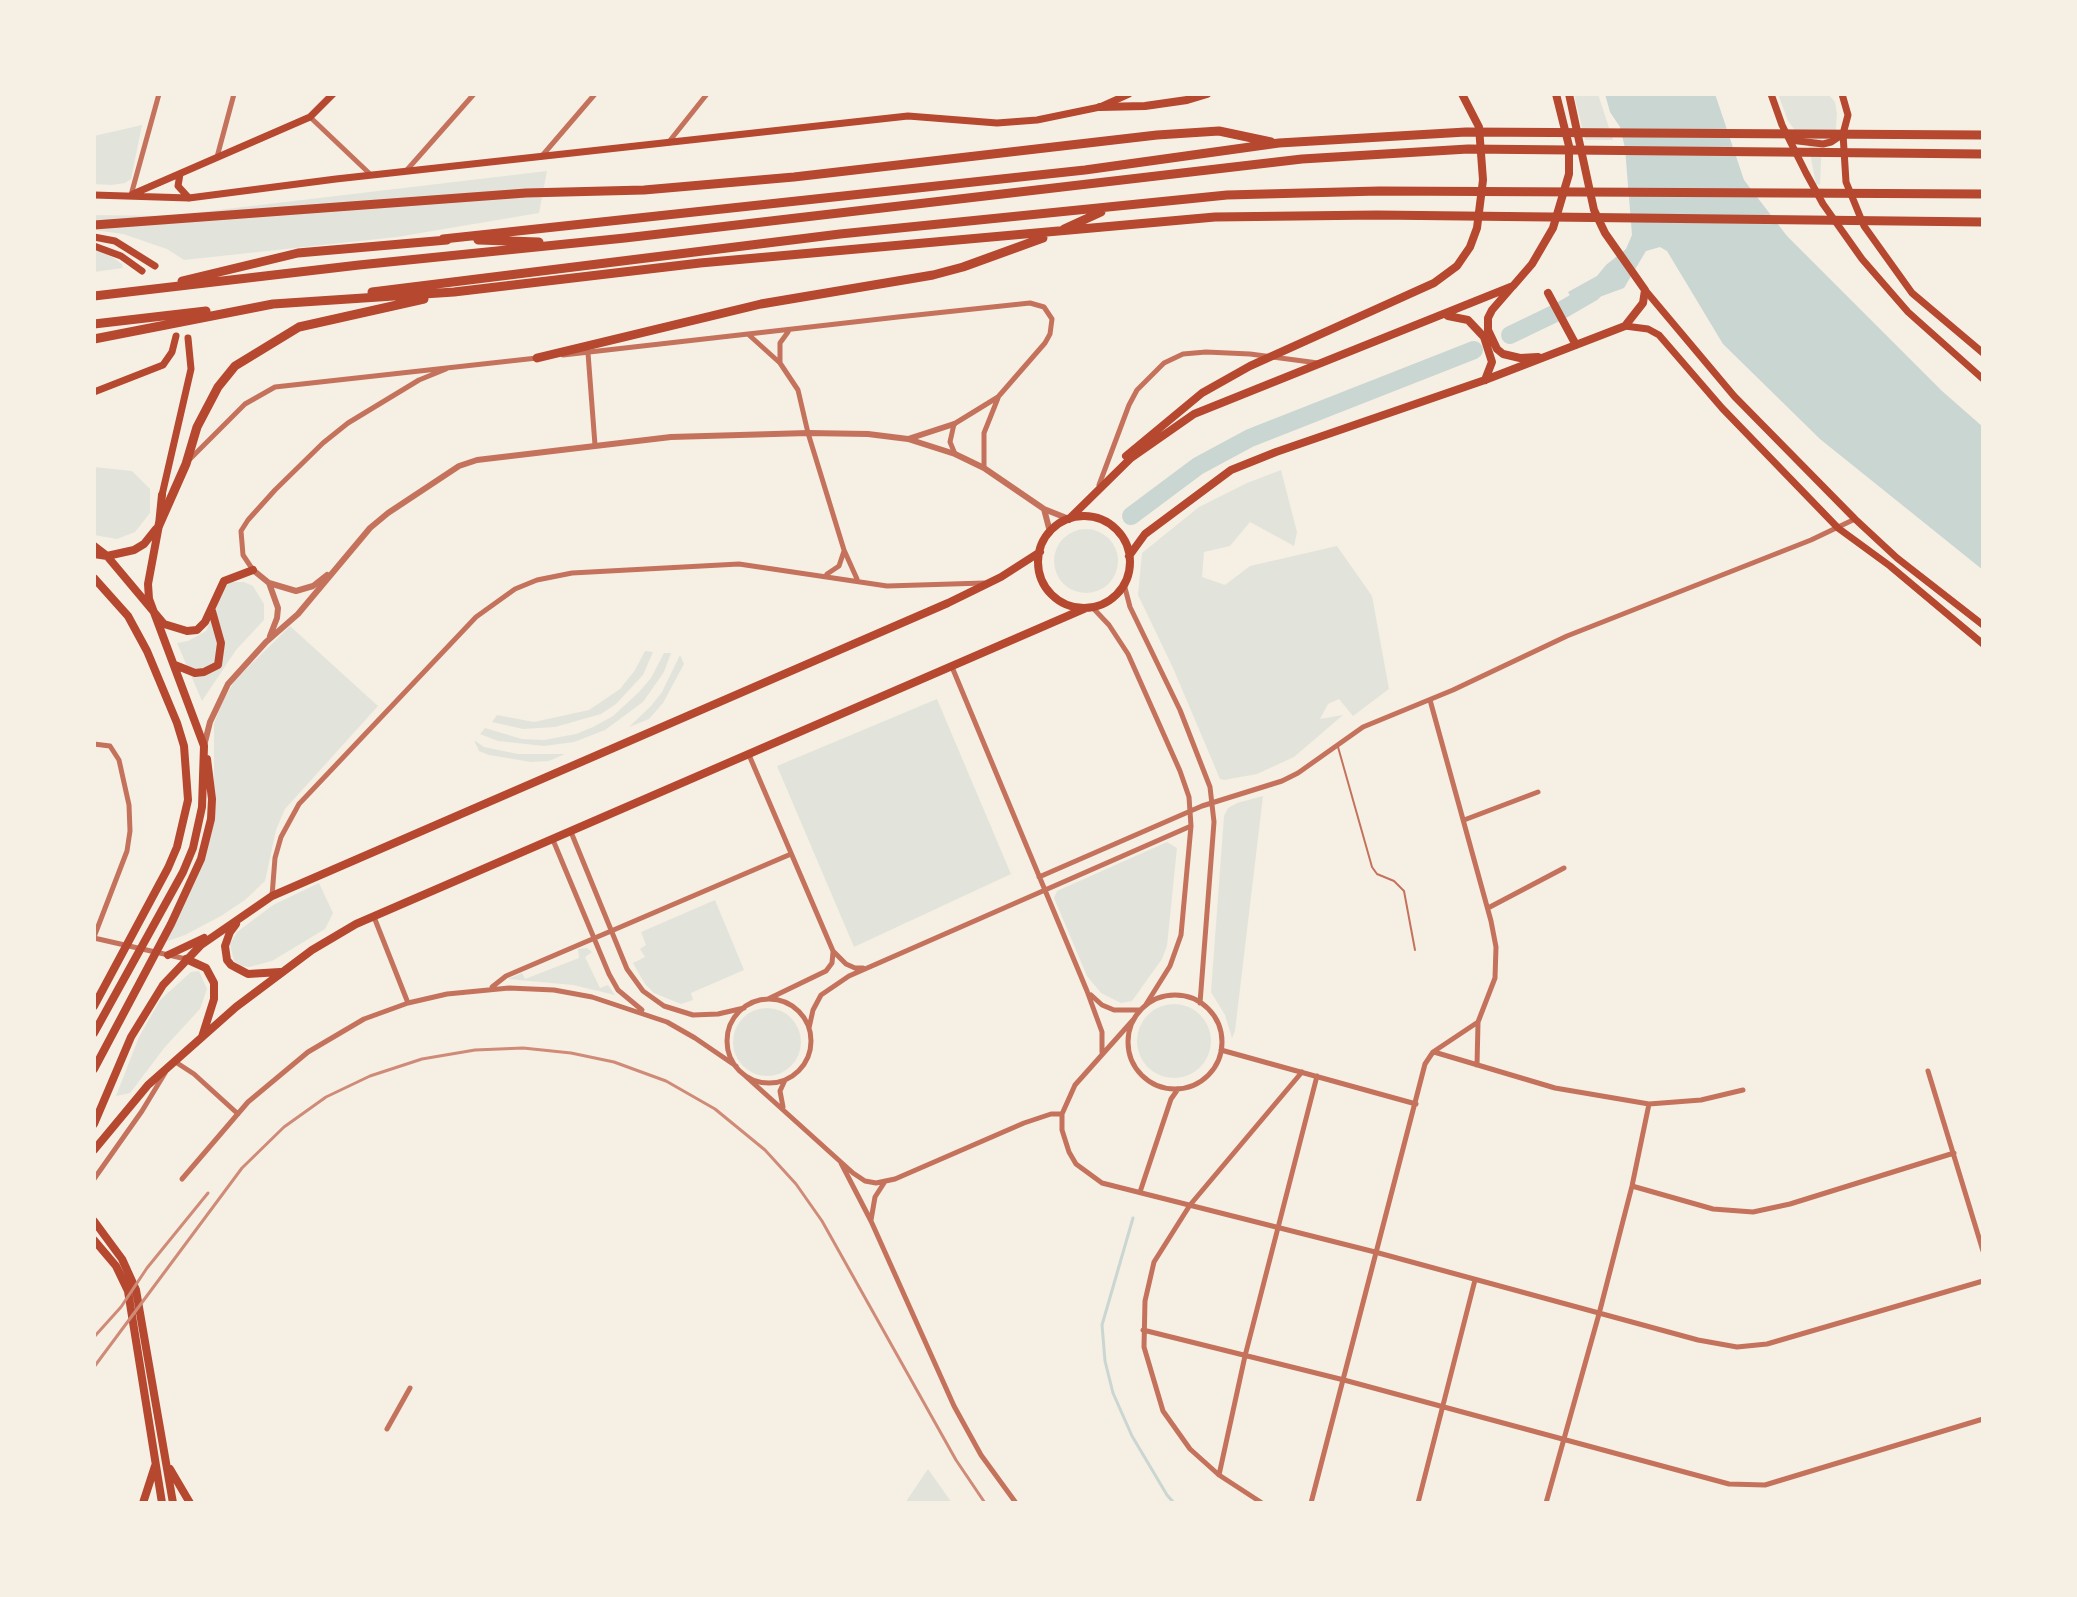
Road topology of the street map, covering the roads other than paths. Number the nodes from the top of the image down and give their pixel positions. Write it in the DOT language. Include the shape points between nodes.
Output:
graph roads {
  1 [pos="159,94"];
  2 [pos="234,94"];
  3 [pos="333,94"];
  4 [pos="474,94"];
  5 [pos="595,94"];
  6 [pos="707,94"];
  7 [pos="1129,94"];
  8 [pos="1207,94"];
  9 [pos="1462,94"];
  10 [pos="1556,94"];
  11 [pos="1569,94"];
  12 [pos="1771,94"];
  13 [pos="1842,94"];
  14 [pos="1100,107"];
  15 [pos="310,117"];
  16 [pos="1843,134"];
  17 [pos="1983,135"];
  18 [pos="1790,140"];
  19 [pos="668,143"];
  20 [pos="1279,143"];
  21 [pos="1983,154"];
  22 [pos="217,157"];
  23 [pos="541,157"];
  24 [pos="406,172"];
  25 [pos="180,174"];
  26 [pos="372,175"];
  27 [pos="1983,194"];
  28 [pos="94,195"];
  29 [pos="131,195"];
  30 [pos="189,198"];
  31 [pos="1111,207"];
  32 [pos="1983,222"];
  33 [pos="94,225"];
  34 [pos="1055,233"];
  35 [pos="94,237"];
  36 [pos="443,239"];
  37 [pos="578,243"];
  38 [pos="94,246"];
  39 [pos="155,266"];
  40 [pos="142,271"];
  41 [pos="527,273"];
  42 [pos="1513,286"];
  43 [pos="1644,288"];
  44 [pos="138,291"];
  45 [pos="454,292"];
  46 [pos="1548,293"];
  47 [pos="94,296"];
  48 [pos="273,304"];
  49 [pos="1442,317"];
  50 [pos="94,324"];
  51 [pos="1625,326"];
  52 [pos="790,330"];
  53 [pos="749,335"];
  54 [pos="176,336"];
  55 [pos="188,338"];
  56 [pos="94,339"];
  57 [pos="1576,345"];
  58 [pos="588,353"];
  59 [pos="1983,353"];
  60 [pos="1547,356"];
  61 [pos="1271,357"];
  62 [pos="537,358"];
  63 [pos="780,363"];
  64 [pos="1319,363"];
  65 [pos="451,367"];
  66 [pos="1983,379"];
  67 [pos="1485,380"];
  68 [pos="94,392"];
  69 [pos="998,397"];
  70 [pos="954,424"];
  71 [pos="808,433"];
  72 [pos="908,439"];
  73 [pos="595,445"];
  74 [pos="955,454"];
  75 [pos="186,464"];
  76 [pos="984,468"];
  77 [pos="1108,480"];
  78 [pos="1098,489"];
  79 [pos="162,495"];
  80 [pos="1044,509"];
  81 [pos="1069,519"];
  82 [pos="1855,519"];
  83 [pos="159,525"];
  84 [pos="1838,528"];
  85 [pos="1050,532"];
  86 [pos="94,546"];
  87 [pos="844,550"];
  88 [pos="1040,552"];
  89 [pos="94,554"];
  90 [pos="107,556"];
  91 [pos="1129,556"];
  92 [pos="336,568"];
  93 [pos="253,570"];
  94 [pos="825,575"];
  95 [pos="94,578"];
  96 [pos="857,580"];
  97 [pos="269,583"];
  98 [pos="989,583"];
  99 [pos="1124,584"];
  100 [pos="1089,607"];
  101 [pos="151,611"];
  102 [pos="212,611"];
  103 [pos="1983,625"];
  104 [pos="266,642"];
  105 [pos="1983,644"];
  106 [pos="174,665"];
  107 [pos="952,667"];
  108 [pos="1430,700"];
  109 [pos="95,743"];
  110 [pos="1337,744"];
  111 [pos="204,746"];
  112 [pos="749,755"];
  113 [pos="1538,792"];
  114 [pos="1213,802"];
  115 [pos="1191,811"];
  116 [pos="1464,820"];
  117 [pos="1191,826"];
  118 [pos="571,832"];
  119 [pos="553,840"];
  120 [pos="791,854"];
  121 [pos="1564,868"];
  122 [pos="1039,877"];
  123 [pos="1044,890"];
  124 [pos="272,896"];
  125 [pos="1488,908"];
  126 [pos="245,914"];
  127 [pos="374,916"];
  128 [pos="612,930"];
  129 [pos="216,933"];
  130 [pos="594,937"];
  131 [pos="94,938"];
  132 [pos="1415,950"];
  133 [pos="833,951"];
  134 [pos="168,955"];
  135 [pos="186,959"];
  136 [pos="867,967"];
  137 [pos="281,972"];
  138 [pos="492,988"];
  139 [pos="1087,991"];
  140 [pos="765,1000"];
  141 [pos="408,1003"];
  142 [pos="1200,1003"];
  143 [pos="94,1006"];
  144 [pos="744,1008"];
  145 [pos="1143,1008"];
  146 [pos="646,1013"];
  147 [pos="1133,1020"];
  148 [pos="1478,1022"];
  149 [pos="809,1028"];
  150 [pos="94,1033"];
  151 [pos="201,1038"];
  152 [pos="1221,1050"];
  153 [pos="1102,1052"];
  154 [pos="1433,1052"];
  155 [pos="171,1064"];
  156 [pos="736,1066"];
  157 [pos="1477,1066"];
  158 [pos="94,1069"];
  159 [pos="1928,1071"];
  160 [pos="741,1072"];
  161 [pos="1302,1072"];
  162 [pos="1317,1076"];
  163 [pos="785,1080"];
  164 [pos="1179,1089"];
  165 [pos="1743,1090"];
  166 [pos="1416,1104"];
  167 [pos="1649,1104"];
  168 [pos="785,1112"];
  169 [pos="238,1114"];
  170 [pos="1062,1114"];
  171 [pos="94,1124"];
  172 [pos="94,1150"];
  173 [pos="1954,1153"];
  174 [pos="841,1163"];
  175 [pos="94,1179"];
  176 [pos="182,1179"];
  177 [pos="884,1183"];
  178 [pos="1632,1186"];
  179 [pos="1140,1192"];
  180 [pos="1190,1205"];
  181 [pos="94,1221"];
  182 [pos="871,1221"];
  183 [pos="1277,1226"];
  184 [pos="94,1228"];
  185 [pos="106,1238"];
  186 [pos="94,1240"];
  187 [pos="1983,1251"];
  188 [pos="1375,1252"];
  189 [pos="1475,1280"];
  190 [pos="1983,1281"];
  191 [pos="1599,1314"];
  192 [pos="1143,1330"];
  193 [pos="1245,1356"];
  194 [pos="1344,1380"];
  195 [pos="410,1388"];
  196 [pos="1443,1409"];
  197 [pos="1983,1419"];
  198 [pos="387,1429"];
  199 [pos="1563,1439"];
  200 [pos="156,1461"];
  201 [pos="168,1465"];
  202 [pos="1219,1475"];
  203 [pos="143,1503"];
  204 [pos="162,1503"];
  205 [pos="173,1503"];
  206 [pos="190,1503"];
  207 [pos="1016,1503"];
  208 [pos="1262,1503"];
  209 [pos="1311,1503"];
  210 [pos="1418,1503"];
  211 [pos="1546,1503"];
  1 -- 29 [label="street"];
  2 -- 22 [label="street"];
  3 -- 15 [label="main road"];
  4 -- 24 [label="street"];
  5 -- 23 [label="street"];
  6 -- 19 [label="street"];
  7 -- 14 [label="main road"];
  8 -- 14 [label="main road" via="1145,106"];
  9 -- 61 [label="main road" via="1479,127 1483,180 1477,228 1457,266 1434,283"];
  10 -- 42 [label="main road" via="1569,146 1569,174 1544,244"];
  11 -- 43 [label="main road" via="1594,210"];
  12 -- 18 [label="main road"];
  13 -- 16 [label="main road" via="1848,115"];
  14 -- 19 [label="main road" via="1037,120 997,123 908,116"];
  15 -- 22 [label="main road"];
  15 -- 26 [label="street"];
  16 -- 18 [label="main road" via="1823,144"];
  16 -- 59 [label="main road" via="1846,182 1864,226 1912,293"];
  17 -- 20 [label="highway" via="1466,132"];
  18 -- 66 [label="main road" via="1823,204 1862,259 1908,312"];
  19 -- 23 [label="main road"];
  20 -- 33 [label="highway" via="1219,131 1157,135 644,190 526,193"];
  20 -- 36 [label="highway" via="1085,170"];
  21 -- 37 [label="highway" via="1468,149 1381,154 1288,160"];
  22 -- 25 [label="main road"];
  23 -- 24 [label="main road"];
  24 -- 26 [label="main road"];
  25 -- 29 [label="main road"];
  25 -- 30 [label="main road" via="178,186"];
  26 -- 30 [label="main road"];
  27 -- 31 [label="highway" via="1379,191 1227,195"];
  28 -- 29 [label="main road"];
  29 -- 30 [label="main road"];
  31 -- 34 [label="highway"];
  31 -- 41 [label="highway"];
  32 -- 34 [label="highway" via="1377,215 1215,217"];
  34 -- 45 [label="highway" via="700,263"];
  34 -- 62 [label="highway" via="933,275 761,304"];
  35 -- 39 [label="main road" via="115,241"];
  36 -- 37 [label="highway"];
  36 -- 44 [label="highway" via="298,253"];
  37 -- 44 [label="highway"];
  38 -- 40 [label="main road"];
  41 -- 45 [label="highway"];
  41 -- 48 [label="highway"];
  42 -- 49 [label="main road"];
  42 -- 60 [label="main road" via="1488,318 1497,349 1520,358"];
  43 -- 51 [label="main road" via="1643,303"];
  43 -- 82 [label="main road" via="1734,396"];
  44 -- 47 [label="highway"];
  45 -- 48 [label="highway"];
  45 -- 75 [label="highway" via="299,327 254,352 218,387 197,427"];
  46 -- 57 [label="main road"];
  48 -- 50 [label="highway"];
  48 -- 56 [label="highway"];
  49 -- 64 [label="main road"];
  49 -- 67 [label="main road" via="1455,316 1478,328 1492,362"];
  51 -- 57 [label="main road"];
  51 -- 84 [label="main road" via="1659,335"];
  52 -- 53 [label="street"];
  52 -- 63 [label="street" via="780,343"];
  52 -- 69 [label="street" via="1030,303 1044,307 1052,319 1050,334"];
  53 -- 58 [label="street"];
  53 -- 63 [label="street"];
  54 -- 68 [label="main road" via="163,365"];
  55 -- 79 [label="main road" via="191,369"];
  57 -- 60 [label="main road"];
  58 -- 62 [label="street"];
  58 -- 73 [label="street"];
  60 -- 67 [label="main road"];
  61 -- 64 [label="street"];
  61 -- 77 [label="main road" via="1202,393 1126,455"];
  61 -- 78 [label="street" via="1206,352 1164,363 1129,405"];
  62 -- 65 [label="street"];
  63 -- 71 [label="street" via="798,390"];
  64 -- 77 [label="main road" via="1194,414"];
  65 -- 75 [label="street" via="275,387 245,404"];
  65 -- 93 [label="street" via="348,423 275,490 241,531 243,555"];
  67 -- 91 [label="main road" via="1231,470 1145,534"];
  69 -- 70 [label="street"];
  69 -- 76 [label="street" via="984,433"];
  70 -- 72 [label="street"];
  70 -- 74 [label="street" via="950,442"];
  71 -- 72 [label="street"];
  71 -- 73 [label="street"];
  71 -- 87 [label="street"];
  72 -- 74 [label="street"];
  73 -- 92 [label="street" via="459,466 388,513"];
  74 -- 76 [label="street"];
  75 -- 83 [label="highway"];
  76 -- 80 [label="street"];
  77 -- 78 [label="main road"];
  78 -- 81 [label="main road"];
  79 -- 83 [label="main road"];
  80 -- 81 [label="street"];
  80 -- 85 [label="street"];
  81 -- 85 [label="main road"];
  81 -- 91 [label="main road" via="1105,521 1121,536"];
  82 -- 84 [label="street"];
  82 -- 103 [label="main road"];
  83 -- 90 [label="main road" via="134,550"];
  83 -- 101 [label="main road" via="148,584"];
  84 -- 105 [label="main road"];
  84 -- 108 [label="street" via="1567,636"];
  85 -- 88 [label="main road"];
  86 -- 90 [label="main road"];
  87 -- 94 [label="street" via="839,566"];
  87 -- 96 [label="street"];
  88 -- 98 [label="main road"];
  88 -- 100 [label="main road" via="1040,574 1051,593 1067,605"];
  89 -- 90 [label="main road"];
  90 -- 101 [label="main road"];
  91 -- 99 [label="main road"];
  92 -- 97 [label="street" via="313,586 296,591"];
  92 -- 104 [label="street" via="298,614"];
  93 -- 97 [label="street"];
  93 -- 102 [label="main road" via="224,581"];
  94 -- 96 [label="street"];
  94 -- 124 [label="street" via="739,564 673,566 559,574 515,589 476,617 299,804 281,837"];
  95 -- 143 [label="main road" via="128,616 147,651 181,734 188,800 177,847"];
  96 -- 98 [label="street" via="909,587"];
  97 -- 104 [label="street" via="278,608"];
  98 -- 124 [label="main road"];
  99 -- 100 [label="main road" via="1108,601"];
  99 -- 114 [label="street" via="1200,755"];
  100 -- 107 [label="main road"];
  100 -- 115 [label="street" via="1116,633 1128,654 1180,771"];
  101 -- 102 [label="main road" via="164,624 187,631 197,630"];
  101 -- 106 [label="main road"];
  102 -- 106 [label="main road" via="221,643 218,665 195,673"];
  104 -- 111 [label="street" via="218,700"];
  106 -- 111 [label="main road"];
  107 -- 112 [label="main road"];
  107 -- 122 [label="street"];
  108 -- 110 [label="street" via="1363,727"];
  108 -- 116 [label="street"];
  109 -- 131 [label="street" via="110,746 119,760 130,831"];
  110 -- 114 [label="street" via="1282,781"];
  110 -- 132 [label="lane" via="1372,867 1404,891"];
  111 -- 150 [label="main road" via="202,807 193,848"];
  111 -- 158 [label="main road" via="212,799 201,859"];
  112 -- 118 [label="main road"];
  112 -- 120 [label="street"];
  113 -- 116 [label="street"];
  114 -- 115 [label="street"];
  114 -- 142 [label="street"];
  115 -- 117 [label="street"];
  115 -- 122 [label="street"];
  116 -- 125 [label="street"];
  117 -- 123 [label="street"];
  117 -- 145 [label="street" via="1179,943"];
  118 -- 119 [label="main road"];
  118 -- 128 [label="street"];
  119 -- 127 [label="main road"];
  119 -- 130 [label="street"];
  120 -- 128 [label="street"];
  120 -- 133 [label="street"];
  121 -- 125 [label="street"];
  122 -- 123 [label="street"];
  123 -- 136 [label="street"];
  123 -- 139 [label="street"];
  124 -- 126 [label="main road"];
  125 -- 148 [label="street" via="1497,963"];
  126 -- 129 [label="main road"];
  126 -- 137 [label="main road" via="227,937 227,960 244,973"];
  127 -- 137 [label="main road"];
  127 -- 141 [label="street"];
  128 -- 130 [label="street"];
  128 -- 144 [label="street" via="631,976 659,1003 699,1015"];
  129 -- 134 [label="main road"];
  129 -- 135 [label="main road"];
  130 -- 138 [label="street" via="506,976"];
  130 -- 146 [label="street" via="618,990"];
  131 -- 134 [label="street"];
  133 -- 136 [label="street" via="850,967"];
  133 -- 140 [label="street" via="826,971"];
  134 -- 135 [label="street"];
  135 -- 151 [label="main road" via="206,968 214,983"];
  135 -- 171 [label="main road" via="147,1008"];
  136 -- 149 [label="street" via="824,992"];
  137 -- 151 [label="main road"];
  138 -- 141 [label="street"];
  138 -- 146 [label="street" via="567,992"];
  139 -- 145 [label="street" via="1108,1008"];
  139 -- 153 [label="street" via="1102,1032"];
  140 -- 144 [label="street"];
  140 -- 149 [label="street" via="792,1006"];
  141 -- 169 [label="street" via="364,1019 308,1052"];
  142 -- 145 [label="street" via="1173,995"];
  142 -- 152 [label="street" via="1218,1023"];
  144 -- 156 [label="street" via="728,1035"];
  145 -- 147 [label="street"];
  146 -- 156 [label="street"];
  147 -- 153 [label="street"];
  147 -- 164 [label="street" via="1128,1042 1134,1065 1151,1082"];
  148 -- 154 [label="street"];
  148 -- 157 [label="street"];
  149 -- 163 [label="street" via="808,1058"];
  151 -- 155 [label="main road"];
  152 -- 161 [label="street"];
  152 -- 164 [label="street" via="1206,1077"];
  153 -- 170 [label="street" via="1075,1085"];
  154 -- 157 [label="street"];
  154 -- 166 [label="street"];
  155 -- 169 [label="street" via="194,1074"];
  155 -- 172 [label="main road"];
  155 -- 175 [label="street"];
  156 -- 160 [label="street"];
  157 -- 167 [label="street" via="1555,1088"];
  159 -- 173 [label="street"];
  160 -- 163 [label="street" via="762,1082"];
  160 -- 168 [label="street"];
  161 -- 162 [label="street"];
  161 -- 180 [label="street"];
  162 -- 166 [label="street"];
  162 -- 183 [label="street"];
  163 -- 168 [label="street" via="780,1095"];
  164 -- 179 [label="street"];
  165 -- 167 [label="street"];
  166 -- 188 [label="street"];
  167 -- 178 [label="street"];
  168 -- 174 [label="street"];
  169 -- 176 [label="street"];
  170 -- 177 [label="street" via="1024,1123"];
  170 -- 179 [label="street" via="1065,1141 1076,1164 1102,1183"];
  173 -- 178 [label="street" via="1753,1212 1713,1209"];
  173 -- 187 [label="street"];
  174 -- 177 [label="street" via="865,1181"];
  174 -- 182 [label="street"];
  177 -- 182 [label="street"];
  178 -- 191 [label="street"];
  179 -- 180 [label="street"];
  180 -- 183 [label="street"];
  180 -- 192 [label="street" via="1154,1262"];
  181 -- 185 [label="main road"];
  182 -- 207 [label="street" via="954,1406"];
  183 -- 188 [label="street"];
  183 -- 193 [label="street"];
  184 -- 185 [label="main road"];
  185 -- 201 [label="main road" via="130,1273 139,1299"];
  186 -- 200 [label="main road" via="128,1291"];
  188 -- 189 [label="street"];
  188 -- 194 [label="street"];
  189 -- 191 [label="street"];
  189 -- 196 [label="street"];
  190 -- 191 [label="street" via="1751,1347 1698,1340"];
  191 -- 199 [label="street"];
  192 -- 193 [label="street"];
  192 -- 202 [label="street" via="1163,1411 1190,1449"];
  193 -- 194 [label="street"];
  193 -- 202 [label="street"];
  194 -- 196 [label="street"];
  194 -- 209 [label="street"];
  195 -- 198 [label="street"];
  196 -- 199 [label="street"];
  196 -- 210 [label="street"];
  197 -- 199 [label="street" via="1765,1485 1729,1484"];
  199 -- 211 [label="street"];
  200 -- 203 [label="main road"];
  200 -- 204 [label="main road"];
  201 -- 205 [label="main road"];
  201 -- 206 [label="main road"];
  202 -- 208 [label="street"];
}
